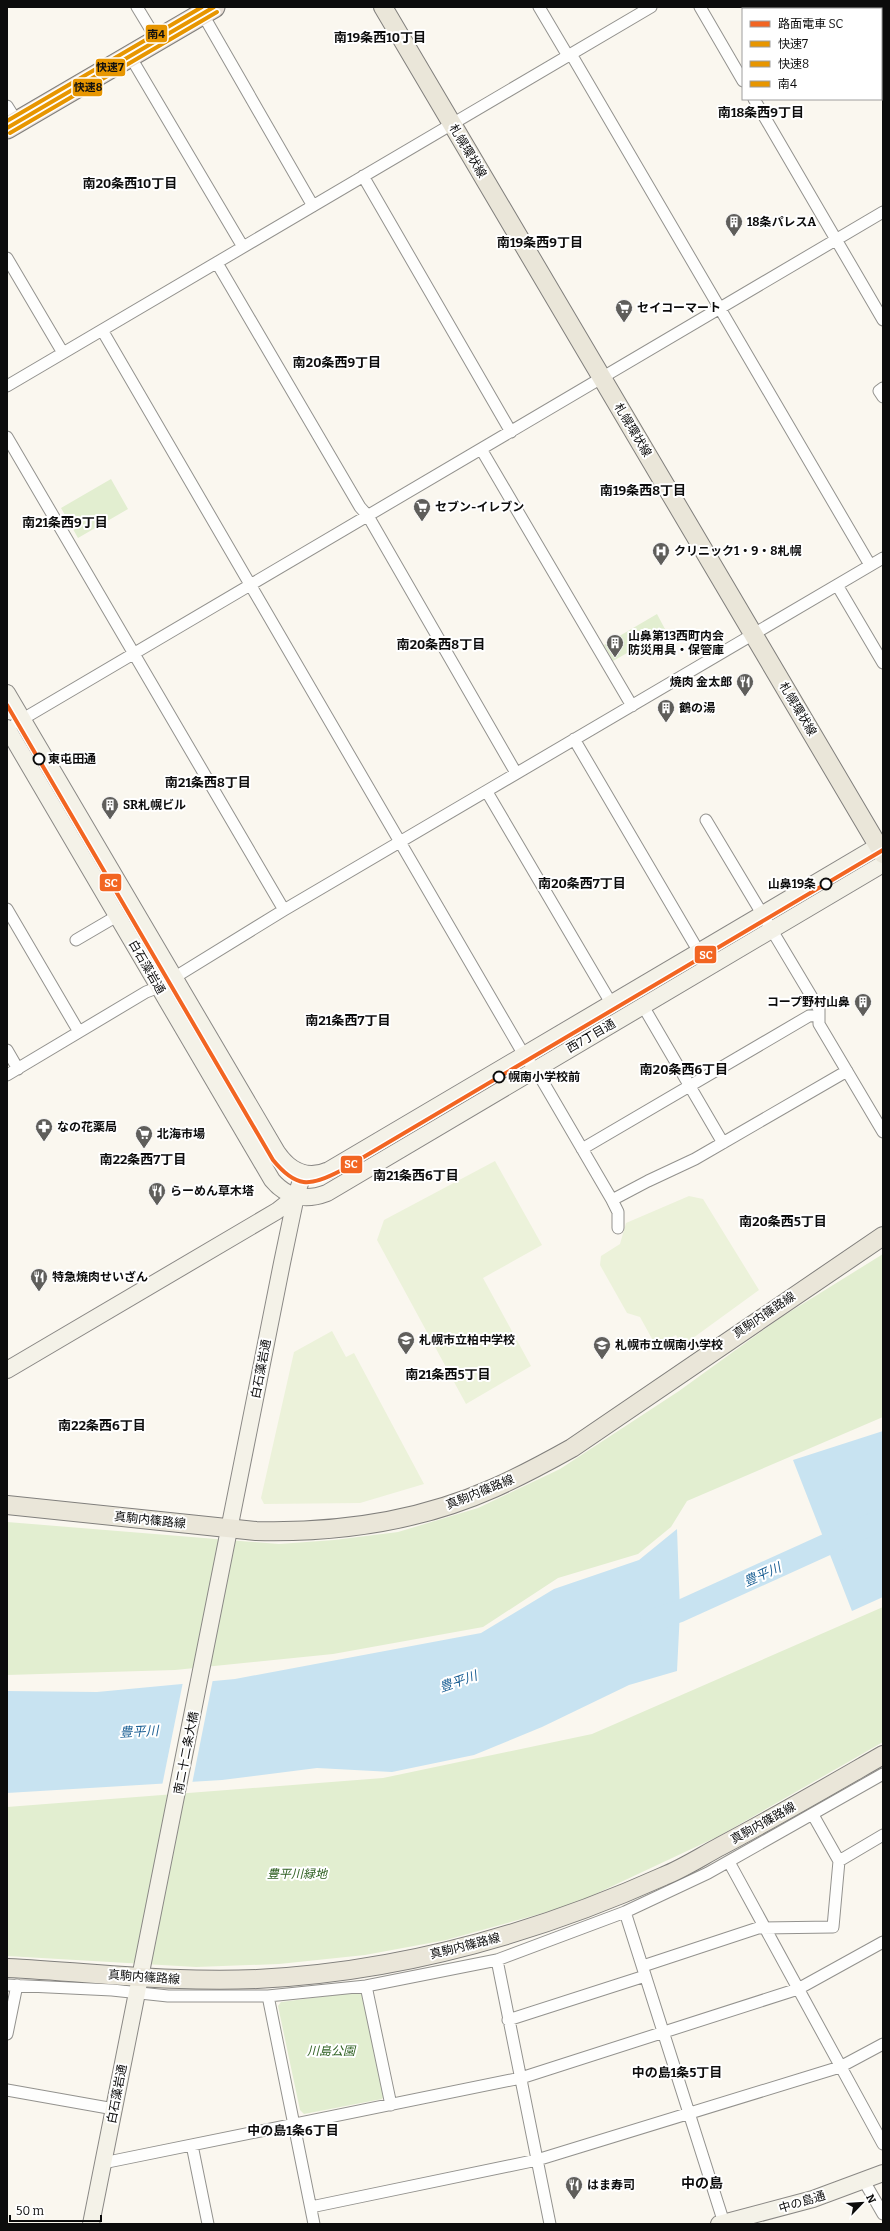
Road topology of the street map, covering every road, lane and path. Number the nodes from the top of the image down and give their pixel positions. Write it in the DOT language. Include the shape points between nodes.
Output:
graph roads {
  1 [pos="137,7"];
  2 [pos="383,7"];
  3 [pos="539,7"];
  4 [pos="651,7"];
  5 [pos="700,7"];
  6 [pos="208,10"];
  7 [pos="635,11"];
  8 [pos="157,40"];
  9 [pos="569,55"];
  10 [pos="130,56"];
  11 [pos="742,79"];
  12 [pos="755,100"];
  13 [pos="10,119"];
  14 [pos="452,124"];
  15 [pos="364,176"];
  16 [pos="313,206"];
  17 [pos="883,212"];
  18 [pos="836,240"];
  19 [pos="243,247"];
  20 [pos="7,258"];
  21 [pos="216,263"];
  22 [pos="720,309"];
  23 [pos="883,320"];
  24 [pos="102,330"];
  25 [pos="63,353"];
  26 [pos="602,378"];
  27 [pos="7,386"];
  28 [pos="883,388"];
  29 [pos="883,398"];
  30 [pos="510,432"];
  31 [pos="7,437"];
  32 [pos="481,449"];
  33 [pos="368,516"];
  34 [pos="883,558"];
  35 [pos="870,565"];
  36 [pos="250,585"];
  37 [pos="837,585"];
  38 [pos="754,634"];
  39 [pos="134,654"];
  40 [pos="883,663"];
  41 [pos="7,693"];
  42 [pos="632,706"];
  43 [pos="23,719"];
  44 [pos="7,728"];
  45 [pos="574,740"];
  46 [pos="516,773"];
  47 [pos="487,792"];
  48 [pos="706,820"];
  49 [pos="400,842"];
  50 [pos="881,848"];
  51 [pos="883,864"];
  52 [pos="7,910"];
  53 [pos="284,910"];
  54 [pos="762,914"];
  55 [pos="117,916"];
  56 [pos="773,930"];
  57 [pos="76,940"];
  58 [pos="699,952"];
  59 [pos="174,977"];
  60 [pos="159,987"];
  61 [pos="611,1003"];
  62 [pos="643,1006"];
  63 [pos="819,1015"];
  64 [pos="80,1032"];
  65 [pos="7,1050"];
  66 [pos="524,1055"];
  67 [pos="18,1069"];
  68 [pos="535,1069"];
  69 [pos="847,1071"];
  70 [pos="7,1075"];
  71 [pos="689,1086"];
  72 [pos="883,1132"];
  73 [pos="723,1143"];
  74 [pos="582,1150"];
  75 [pos="303,1174"];
  76 [pos="296,1196"];
  77 [pos="612,1200"];
  78 [pos="618,1228"];
  79 [pos="883,1236"];
  80 [pos="7,1370"];
  81 [pos="7,1505"];
  82 [pos="229,1534"];
  83 [pos="883,1755"];
  84 [pos="883,1774"];
  85 [pos="813,1815"];
  86 [pos="883,1835"];
  87 [pos="839,1861"];
  88 [pos="729,1862"];
  89 [pos="625,1912"];
  90 [pos="764,1928"];
  91 [pos="883,1942"];
  92 [pos="496,1960"];
  93 [pos="7,1968"];
  94 [pos="644,1971"];
  95 [pos="141,1978"];
  96 [pos="12,1985"];
  97 [pos="366,1986"];
  98 [pos="798,1989"];
  99 [pos="268,1996"];
  100 [pos="508,2020"];
  101 [pos="663,2032"];
  102 [pos="7,2034"];
  103 [pos="883,2044"];
  104 [pos="840,2067"];
  105 [pos="520,2078"];
  106 [pos="7,2090"];
  107 [pos="391,2104"];
  108 [pos="114,2109"];
  109 [pos="689,2114"];
  110 [pos="294,2124"];
  111 [pos="883,2144"];
  112 [pos="192,2145"];
  113 [pos="537,2160"];
  114 [pos="103,2163"];
  115 [pos="883,2173"];
  116 [pos="864,2181"];
  117 [pos="311,2207"];
  118 [pos="883,2214"];
  119 [pos="726,2223"];
  120 [pos="91,2224"];
  121 [pos="208,2224"];
  122 [pos="314,2224"];
  123 [pos="550,2224"];
  1 -- 8 [label="street"];
  2 -- 14 [label="main road, 札幌環状線"];
  3 -- 9 [label="street"];
  4 -- 7 [label="street"];
  5 -- 11 [label="street"];
  6 -- 8 [label="highway"];
  6 -- 16 [label="street"];
  7 -- 9 [label="street"];
  8 -- 10 [label="highway"];
  9 -- 14 [label="street"];
  9 -- 22 [label="street"];
  10 -- 13 [label="highway"];
  10 -- 19 [label="street"];
  12 -- 18 [label="street"];
  14 -- 15 [label="street"];
  14 -- 26 [label="main road, 札幌環状線"];
  15 -- 16 [label="street"];
  15 -- 30 [label="street"];
  16 -- 19 [label="street"];
  17 -- 18 [label="street"];
  18 -- 22 [label="street"];
  18 -- 23 [label="street"];
  19 -- 21 [label="street"];
  20 -- 25 [label="street"];
  21 -- 24 [label="street"];
  21 -- 33 [label="street" via="360,507"];
  22 -- 26 [label="street"];
  22 -- 35 [label="street"];
  24 -- 25 [label="street"];
  24 -- 36 [label="street"];
  25 -- 27 [label="street"];
  26 -- 30 [label="street"];
  26 -- 38 [label="main road, 札幌環状線"];
  28 -- 29 [label="street" via="879,391"];
  30 -- 32 [label="street"];
  31 -- 39 [label="street"];
  32 -- 33 [label="street"];
  32 -- 42 [label="street"];
  33 -- 36 [label="street"];
  33 -- 46 [label="street"];
  34 -- 35 [label="street"];
  35 -- 37 [label="street"];
  36 -- 39 [label="street"];
  36 -- 49 [label="street"];
  37 -- 38 [label="street"];
  37 -- 40 [label="street"];
  38 -- 42 [label="street"];
  38 -- 50 [label="main road, 札幌環状線"];
  39 -- 43 [label="street"];
  39 -- 53 [label="street"];
  41 -- 43 [label="main road, 白石藻岩通"];
  42 -- 45 [label="street"];
  43 -- 44 [label="street"];
  43 -- 59 [label="main road, 白石藻岩通"];
  44 -- 55 [label="main road, 白石藻岩通"];
  45 -- 46 [label="street"];
  45 -- 58 [label="street"];
  46 -- 47 [label="street"];
  47 -- 49 [label="street"];
  47 -- 61 [label="street"];
  48 -- 54 [label="street"];
  49 -- 53 [label="street"];
  49 -- 66 [label="street"];
  50 -- 54 [label="main road, 西7丁目通"];
  51 -- 56 [label="main road, 西7丁目通"];
  52 -- 64 [label="street"];
  53 -- 59 [label="street"];
  54 -- 56 [label="street"];
  54 -- 58 [label="main road, 西7丁目通"];
  55 -- 57 [label="street"];
  55 -- 60 [label="main road, 白石藻岩通"];
  56 -- 62 [label="main road, 西7丁目通"];
  56 -- 63 [label="street" via="819,1008"];
  58 -- 61 [label="main road, 西7丁目通"];
  59 -- 60 [label="street"];
  59 -- 75 [label="main road, 白石藻岩通" via="277,1152 293,1170"];
  60 -- 64 [label="street"];
  60 -- 76 [label="main road, 白石藻岩通" via="272,1180"];
  61 -- 66 [label="main road, 西7丁目通"];
  62 -- 68 [label="main road, 西7丁目通"];
  62 -- 71 [label="street"];
  63 -- 69 [label="street" via="819,1024"];
  63 -- 71 [label="street" via="809,1016"];
  64 -- 67 [label="street"];
  65 -- 67 [label="street"];
  66 -- 68 [label="street"];
  66 -- 75 [label="main road, 西7丁目通" via="329,1170 316,1175"];
  67 -- 70 [label="street"];
  68 -- 74 [label="street"];
  68 -- 76 [label="main road, 西7丁目通" via="327,1193 316,1197"];
  69 -- 72 [label="street"];
  69 -- 73 [label="street"];
  71 -- 73 [label="street"];
  71 -- 74 [label="street"];
  73 -- 77 [label="street"];
  74 -- 77 [label="street"];
  75 -- 76 [label="main road, 白石藻岩通"];
  76 -- 80 [label="main road" via="277,1211"];
  76 -- 82 [label="main road, 白石藻岩通"];
  77 -- 78 [label="street" via="618,1212"];
  79 -- 82 [label="main road, 真駒内篠路線" via="572,1448 493,1489 446,1506 376,1523 310,1531"];
  81 -- 82 [label="main road, 真駒内篠路線"];
  82 -- 95 [label="main road, 南二十二条大橋"];
  83 -- 95 [label="main road, 真駒内篠路線" via="763,1824 665,1876 560,1918 494,1940 414,1958 259,1979"];
  84 -- 85 [label="street"];
  85 -- 87 [label="street"];
  85 -- 88 [label="street"];
  86 -- 87 [label="street"];
  87 -- 90 [label="street" via="833,1927"];
  88 -- 89 [label="street"];
  88 -- 90 [label="street"];
  89 -- 92 [label="street"];
  89 -- 94 [label="street"];
  90 -- 94 [label="street"];
  90 -- 98 [label="street"];
  91 -- 98 [label="street"];
  92 -- 97 [label="street"];
  92 -- 100 [label="street"];
  93 -- 95 [label="main road, 真駒内篠路線"];
  94 -- 100 [label="street"];
  94 -- 101 [label="street"];
  95 -- 96 [label="street"];
  95 -- 99 [label="street" via="168,1996"];
  95 -- 108 [label="main road, 白石藻岩通"];
  96 -- 102 [label="street"];
  97 -- 99 [label="street"];
  97 -- 107 [label="street"];
  98 -- 101 [label="street"];
  98 -- 104 [label="street"];
  99 -- 110 [label="street"];
  100 -- 105 [label="street"];
  101 -- 105 [label="street"];
  101 -- 109 [label="street"];
  103 -- 104 [label="street"];
  104 -- 109 [label="street"];
  104 -- 111 [label="street"];
  105 -- 107 [label="street"];
  105 -- 113 [label="street"];
  106 -- 108 [label="street"];
  107 -- 110 [label="street"];
  108 -- 114 [label="main road, 白石藻岩通"];
  109 -- 113 [label="street"];
  109 -- 119 [label="street"];
  110 -- 112 [label="street"];
  110 -- 117 [label="street"];
  112 -- 114 [label="street"];
  112 -- 121 [label="street"];
  113 -- 117 [label="street"];
  113 -- 123 [label="street"];
  114 -- 120 [label="main road, 白石藻岩通"];
  115 -- 116 [label="main road, 中の島通"];
  116 -- 118 [label="street"];
  116 -- 119 [label="main road, 中の島通" via="797,2204"];
  117 -- 122 [label="street"];
}
